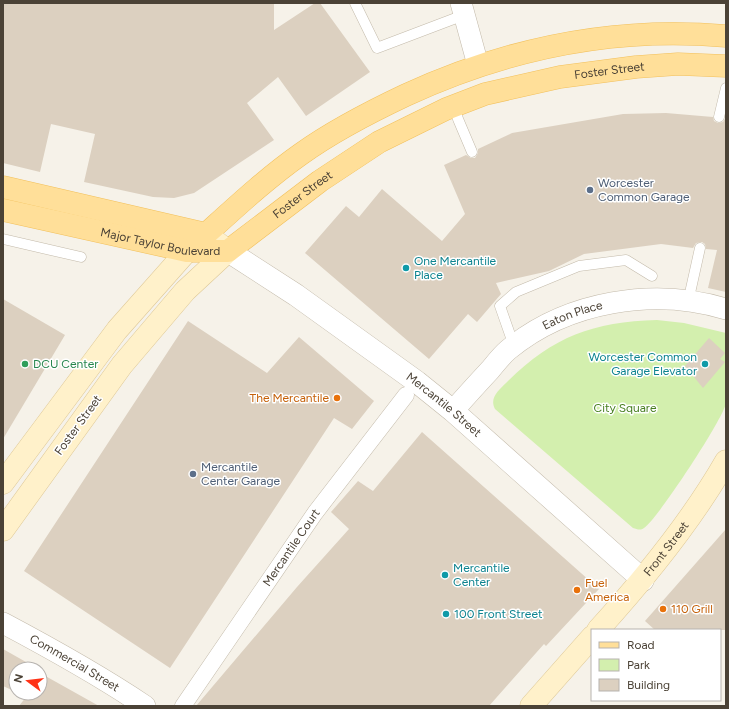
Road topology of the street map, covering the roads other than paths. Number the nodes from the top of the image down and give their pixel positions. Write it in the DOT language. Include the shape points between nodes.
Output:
graph roads {
  1 [pos="354,3"];
  2 [pos="462,9"];
  3 [pos="726,36"];
  4 [pos="478,65"];
  5 [pos="726,66"];
  6 [pos="726,88"];
  7 [pos="454,106"];
  8 [pos="719,117"];
  9 [pos="472,152"];
  10 [pos="3,187"];
  11 [pos="3,210"];
  12 [pos="206,234"];
  13 [pos="3,239"];
  14 [pos="700,248"];
  15 [pos="187,251"];
  16 [pos="228,251"];
  17 [pos="82,257"];
  18 [pos="652,276"];
  19 [pos="688,302"];
  20 [pos="726,309"];
  21 [pos="514,346"];
  22 [pos="406,394"];
  23 [pos="453,411"];
  24 [pos="726,461"];
  25 [pos="3,483"];
  26 [pos="3,530"];
  27 [pos="643,580"];
  28 [pos="3,623"];
  29 [pos="599,629"];
  30 [pos="591,638"];
  31 [pos="145,706"];
  32 [pos="183,706"];
  33 [pos="532,706"];
  1 -- 2 [label="lane" via="377,48"];
  2 -- 4 [label="street"];
  3 -- 4 [label="main road" via="664,34 611,37 540,48"];
  4 -- 12 [label="main road" via="379,108 301,153 258,187"];
  5 -- 7 [label="main road, Foster Street" via="678,64 596,71 525,84 485,94"];
  6 -- 8 [label="lane"];
  7 -- 9 [label="lane"];
  7 -- 16 [label="main road, Foster Street" via="412,124 354,158"];
  10 -- 12 [label="main road, Major Taylor Boulevard"];
  11 -- 15 [label="main road, Major Taylor Boulevard"];
  12 -- 15 [label="main road"];
  12 -- 16 [label="main road, Major Taylor Boulevard"];
  13 -- 17 [label="lane"];
  14 -- 19 [label="lane"];
  15 -- 16 [label="main road, Major Taylor Boulevard"];
  15 -- 25 [label="main road" via="100,351"];
  16 -- 23 [label="street, Mercantile Street" via="296,295"];
  16 -- 26 [label="main road, Foster Street" via="185,291 122,365"];
  18 -- 21 [label="lane" via="626,260 579,266 516,292 500,306"];
  19 -- 20 [label="street, Eaton Place"];
  19 -- 21 [label="street, Eaton Place" via="666,299 626,301 585,309 546,323"];
  21 -- 23 [label="street, Eaton Place" via="507,350"];
  22 -- 32 [label="street, Mercantile Court" via="315,513"];
  23 -- 27 [label="street, Mercantile Street"];
  24 -- 27 [label="main road, Front Street" via="675,538"];
  27 -- 29 [label="main road, Front Street"];
  28 -- 31 [label="street, Commercial Street" via="87,668"];
  30 -- 33 [label="main road"];
}
